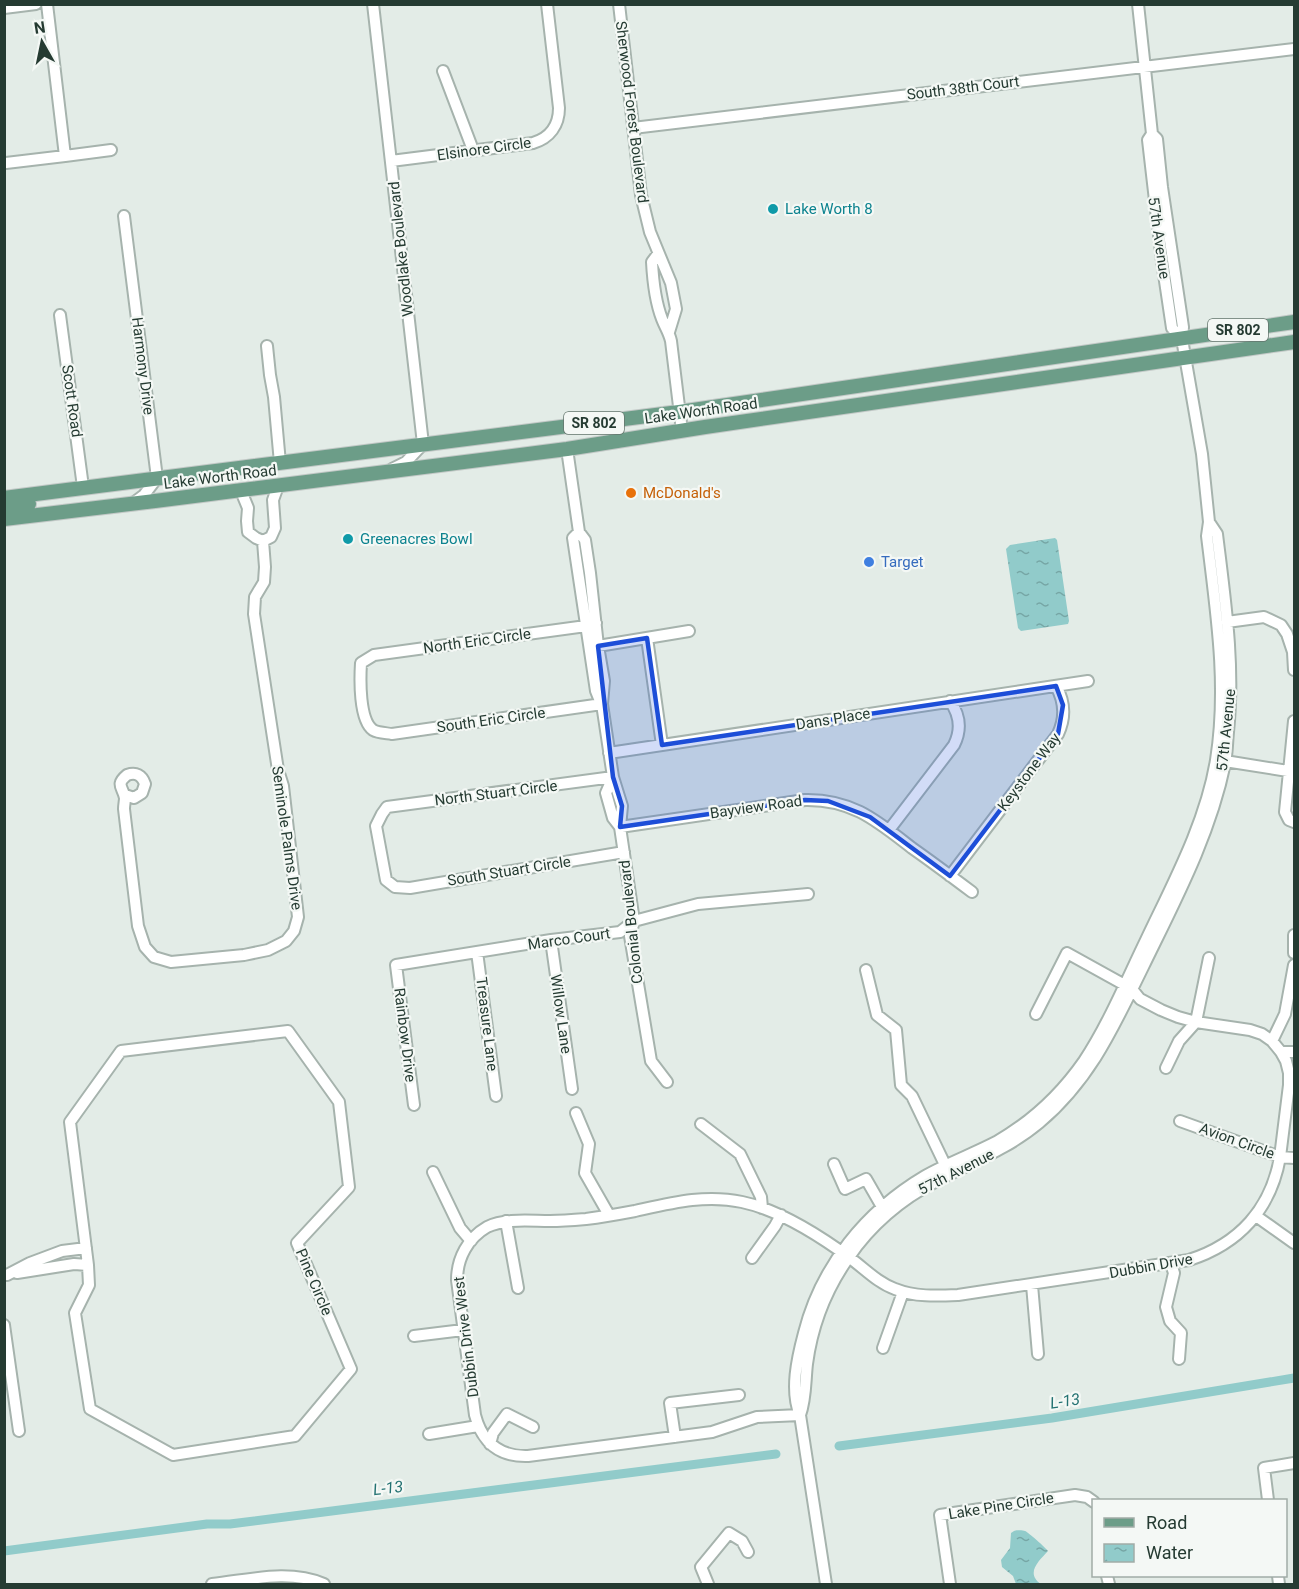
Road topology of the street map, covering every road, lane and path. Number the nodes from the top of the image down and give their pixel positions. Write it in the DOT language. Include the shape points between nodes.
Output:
graph roads {
  1 [pos="36,4"];
  2 [pos="47,4"];
  3 [pos="373,4"];
  4 [pos="547,4"];
  5 [pos="619,4"];
  6 [pos="1138,4"];
  7 [pos="4,8"];
  8 [pos="1294,49"];
  9 [pos="1145,66"];
  10 [pos="443,70"];
  11 [pos="633,128"];
  12 [pos="111,150"];
  13 [pos="473,150"];
  14 [pos="65,156"];
  15 [pos="391,161"];
  16 [pos="6,163"];
  17 [pos="124,216"];
  18 [pos="658,254"];
  19 [pos="60,315"];
  20 [pos="1294,322"];
  21 [pos="669,332"];
  22 [pos="1182,339"];
  23 [pos="1294,342"];
  24 [pos="267,346"];
  25 [pos="1186,358"];
  26 [pos="1025,361"];
  27 [pos="931,375"];
  28 [pos="931,394"];
  29 [pos="820,411"];
  30 [pos="679,412"];
  31 [pos="682,431"];
  32 [pos="423,444"];
  33 [pos="567,449"];
  34 [pos="280,463"];
  35 [pos="382,473"];
  36 [pos="157,478"];
  37 [pos="278,486"];
  38 [pos="83,487"];
  39 [pos="242,491"];
  40 [pos="4,498"];
  41 [pos="167,500"];
  42 [pos="131,505"];
  43 [pos="4,507"];
  44 [pos="4,519"];
  45 [pos="1209,522"];
  46 [pos="263,541"];
  47 [pos="1227,622"];
  48 [pos="591,625"];
  49 [pos="689,631"];
  50 [pos="647,638"];
  51 [pos="594,647"];
  52 [pos="1294,670"];
  53 [pos="1088,681"];
  54 [pos="1056,686"];
  55 [pos="950,701"];
  56 [pos="602,704"];
  57 [pos="1294,721"];
  58 [pos="381,732"];
  59 [pos="662,745"];
  60 [pos="609,753"];
  61 [pos="1225,761"];
  62 [pos="1292,772"];
  63 [pos="613,777"];
  64 [pos="125,795"];
  65 [pos="1294,822"];
  66 [pos="620,826"];
  67 [pos="888,830"];
  68 [pos="624,852"];
  69 [pos="950,876"];
  70 [pos="395,887"];
  71 [pos="972,892"];
  72 [pos="808,894"];
  73 [pos="634,921"];
  74 [pos="1294,935"];
  75 [pos="551,940"];
  76 [pos="477,952"];
  77 [pos="1294,953"];
  78 [pos="1209,958"];
  79 [pos="396,965"];
  80 [pos="1294,965"];
  81 [pos="866,970"];
  82 [pos="1128,987"];
  83 [pos="1036,1014"];
  84 [pos="1196,1022"];
  85 [pos="1272,1041"];
  86 [pos="1281,1052"];
  87 [pos="1294,1052"];
  88 [pos="1166,1068"];
  89 [pos="667,1082"];
  90 [pos="572,1089"];
  91 [pos="496,1096"];
  92 [pos="414,1105"];
  93 [pos="576,1113"];
  94 [pos="1180,1121"];
  95 [pos="701,1124"];
  96 [pos="1280,1157"];
  97 [pos="1294,1158"];
  98 [pos="834,1164"];
  99 [pos="948,1170"];
  100 [pos="434,1172"];
  101 [pos="762,1208"];
  102 [pos="885,1211"];
  103 [pos="609,1215"];
  104 [pos="780,1215"];
  105 [pos="1256,1216"];
  106 [pos="506,1221"];
  107 [pos="471,1241"];
  108 [pos="1294,1243"];
  109 [pos="86,1248"];
  110 [pos="845,1255"];
  111 [pos="752,1258"];
  112 [pos="1171,1264"];
  113 [pos="88,1265"];
  114 [pos="6,1275"];
  115 [pos="1032,1285"];
  116 [pos="518,1288"];
  117 [pos="903,1292"];
  118 [pos="4,1325"];
  119 [pos="464,1330"];
  120 [pos="414,1336"];
  121 [pos="884,1348"];
  122 [pos="1038,1354"];
  123 [pos="1179,1359"];
  124 [pos="739,1395"];
  125 [pos="800,1415"];
  126 [pos="478,1426"];
  127 [pos="533,1427"];
  128 [pos="19,1431"];
  129 [pos="429,1434"];
  130 [pos="675,1437"];
  131 [pos="490,1444"];
  132 [pos="1294,1463"];
  133 [pos="1268,1499"];
  134 [pos="1092,1501"];
  135 [pos="748,1552"];
  136 [pos="212,1584"];
  137 [pos="324,1584"];
  138 [pos="708,1584"];
  139 [pos="826,1584"];
  140 [pos="950,1584"];
  1 -- 7 [label="street"];
  2 -- 14 [label="street"];
  3 -- 15 [label="street, Woodlake Boulevard"];
  4 -- 13 [label="street, Elsinore Circle" via="559,108 556,126 539,141"];
  5 -- 11 [label="street, Sherwood Forest Boulevard"];
  6 -- 9 [label="street, 57th Avenue"];
  8 -- 9 [label="street, South 38th Court"];
  9 -- 11 [label="street, South 38th Court"];
  9 -- 22 [label="street, 57th Avenue" via="1152,134 1148,140 1162,261 1172,328"];
  10 -- 13 [label="street"];
  11 -- 18 [label="street, Sherwood Forest Boulevard" via="641,195"];
  12 -- 14 [label="street"];
  13 -- 15 [label="street, Elsinore Circle"];
  14 -- 16 [label="street"];
  15 -- 32 [label="street, Woodlake Boulevard"];
  17 -- 36 [label="street, Harmony Drive"];
  18 -- 21 [label="street, Sherwood Forest Boulevard" via="671,283 676,309"];
  18 -- 21 [label="street, Sherwood Forest Boulevard" via="652,262 653,277 662,321"];
  19 -- 38 [label="street, Scott Road"];
  20 -- 22 [label="main road, Lake Worth Road / SR 802"];
  21 -- 30 [label="street, Sherwood Forest Boulevard"];
  22 -- 25 [label="street, 57th Avenue"];
  22 -- 26 [label="main road, Lake Worth Road / SR 802"];
  23 -- 25 [label="main road, Lake Worth Road / SR 802"];
  24 -- 34 [label="street"];
  25 -- 28 [label="main road, Lake Worth Road / SR 802"];
  25 -- 45 [label="street, 57th Avenue"];
  26 -- 27 [label="main road, Lake Worth Road / SR 802"];
  26 -- 28 [label="main road" via="1009,371 949,379"];
  27 -- 29 [label="main road" via="915,388 841,400"];
  27 -- 30 [label="main road, Lake Worth Road / SR 802"];
  28 -- 29 [label="main road, Lake Worth Road / SR 802"];
  29 -- 31 [label="main road, Lake Worth Road / SR 802"];
  30 -- 31 [label="street, Sherwood Forest Boulevard"];
  30 -- 32 [label="main road, Lake Worth Road / SR 802"];
  31 -- 33 [label="main road, Lake Worth Road / SR 802"];
  32 -- 34 [label="main road, Lake Worth Road / SR 802"];
  32 -- 35 [label="street" via="406,462"];
  33 -- 35 [label="main road, Lake Worth Road / SR 802"];
  33 -- 48 [label="street" via="579,532 585,540"];
  34 -- 36 [label="main road, Lake Worth Road / SR 802"];
  34 -- 41 [label="main road" via="259,475 174,485"];
  35 -- 37 [label="main road, Lake Worth Road / SR 802"];
  36 -- 38 [label="main road, Lake Worth Road / SR 802"];
  36 -- 42 [label="street"];
  37 -- 39 [label="main road, Lake Worth Road / SR 802"];
  37 -- 46 [label="street, Seminole Palms Drive" via="273,500 275,528 271,537"];
  38 -- 40 [label="main road, Lake Worth Road / SR 802"];
  38 -- 43 [label="main road" via="44,501"];
  39 -- 41 [label="main road, Lake Worth Road / SR 802"];
  39 -- 46 [label="street" via="248,508 248,531"];
  41 -- 42 [label="main road, Lake Worth Road / SR 802"];
  42 -- 44 [label="main road, Lake Worth Road / SR 802"];
  45 -- 47 [label="street, 57th Avenue" via="1217,534"];
  45 -- 82 [label="street, 57th Avenue" via="1207,536 1222,672 1216,761 1203,812"];
  46 -- 64 [label="street, Seminole Palms Drive" via="264,582 255,597 254,614 298,917 286,941 244,955 171,962 154,957 138,926"];
  47 -- 52 [label="street" via="1264,617 1281,625 1293,652"];
  47 -- 61 [label="street, 57th Avenue" via="1231,707"];
  48 -- 51 [label="street, Colonial Boulevard"];
  48 -- 58 [label="street, North Eric Circle" via="374,655 361,663 360,680 365,720 374,731"];
  49 -- 50 [label="street"];
  50 -- 51 [label="street"];
  50 -- 59 [label="street"];
  51 -- 56 [label="street, Colonial Boulevard" via="604,681"];
  53 -- 54 [label="street"];
  54 -- 55 [label="street, Dans Place"];
  54 -- 69 [label="street, Keystone Way" via="1064,711 1058,734"];
  55 -- 59 [label="street, Dans Place"];
  55 -- 67 [label="street" via="959,720 954,745"];
  56 -- 58 [label="street, South Eric Circle" via="392,734"];
  56 -- 60 [label="street, Colonial Boulevard"];
  57 -- 62 [label="street"];
  59 -- 60 [label="street, Dans Place"];
  60 -- 63 [label="street, Colonial Boulevard"];
  61 -- 62 [label="street"];
  61 -- 82 [label="street, 57th Avenue" via="1212,814 1194,861"];
  62 -- 65 [label="street" via="1285,812"];
  63 -- 66 [label="street, Colonial Boulevard" via="606,792"];
  63 -- 70 [label="street, North Stuart Circle" via="387,807 376,826 386,880"];
  66 -- 67 [label="street, Bayview Road" via="810,800 852,808"];
  66 -- 68 [label="street, Colonial Boulevard"];
  67 -- 69 [label="street, Bayview Road"];
  68 -- 70 [label="street, South Stuart Circle" via="410,888"];
  68 -- 73 [label="street, Colonial Boulevard"];
  69 -- 71 [label="street, Bayview Road"];
  72 -- 73 [label="street, Marco Court" via="698,904"];
  73 -- 75 [label="street, Marco Court" via="620,932"];
  73 -- 89 [label="street, Colonial Boulevard" via="630,936 651,1061"];
  74 -- 77 [label="street"];
  75 -- 76 [label="street, Marco Court"];
  75 -- 90 [label="street, Willow Lane"];
  76 -- 79 [label="street, Marco Court"];
  76 -- 91 [label="street, Treasure Lane"];
  78 -- 84 [label="street"];
  79 -- 92 [label="street, Rainbow Drive"];
  80 -- 85 [label="street" via="1285,1014"];
  81 -- 99 [label="street" via="877,1015 896,1030 901,1085 912,1096"];
  82 -- 83 [label="street, Dubbin Drive" via="1067,953"];
  82 -- 84 [label="street, Dubbin Drive" via="1161,1010"];
  82 -- 99 [label="street, 57th Avenue" via="1104,1046 1059,1105 1011,1143"];
  84 -- 85 [label="street, Dubbin Drive" via="1250,1030"];
  84 -- 88 [label="street" via="1179,1041"];
  85 -- 86 [label="street, Dubbin Drive"];
  86 -- 87 [label="street"];
  86 -- 96 [label="street, Dubbin Drive" via="1289,1079"];
  93 -- 103 [label="street" via="589,1144 585,1173"];
  94 -- 96 [label="street, Avion Circle"];
  95 -- 101 [label="street" via="740,1154 761,1197"];
  96 -- 97 [label="street, Avion Circle"];
  96 -- 105 [label="street, Dubbin Drive" via="1271,1190"];
  98 -- 102 [label="street" via="845,1189 866,1179"];
  99 -- 102 [label="street, 57th Avenue"];
  100 -- 107 [label="street" via="460,1228"];
  101 -- 103 [label="street" via="702,1198"];
  101 -- 104 [label="street"];
  102 -- 110 [label="street, 57th Avenue"];
  103 -- 106 [label="street"];
  104 -- 110 [label="street"];
  104 -- 111 [label="street"];
  105 -- 108 [label="street"];
  105 -- 112 [label="street, Dubbin Drive" via="1221,1247"];
  106 -- 107 [label="street" via="488,1227"];
  106 -- 116 [label="street"];
  107 -- 119 [label="street, Dubbin Drive West" via="457,1273"];
  109 -- 113 [label="street, Pine Circle"];
  109 -- 113 [label="street, Pine Circle" via="70,1122 121,1051 288,1031 339,1102 349,1187 297,1243 351,1369 295,1436 173,1455 90,1409 75,1313 89,1285"];
  109 -- 114 [label="street" via="62,1251"];
  110 -- 117 [label="street, Dubbin Drive" via="881,1282"];
  110 -- 125 [label="street, 57th Avenue" via="816,1323"];
  112 -- 115 [label="street, Dubbin Drive"];
  112 -- 123 [label="street" via="1174,1273 1167,1307 1170,1322 1181,1333"];
  113 -- 114 [label="street"];
  115 -- 117 [label="street, Dubbin Drive" via="947,1296"];
  115 -- 122 [label="street"];
  117 -- 121 [label="street"];
  118 -- 128 [label="street"];
  119 -- 120 [label="street"];
  119 -- 126 [label="street, Dubbin Drive West"];
  124 -- 130 [label="street" via="670,1403"];
  125 -- 130 [label="street" via="757,1417 719,1431"];
  125 -- 139 [label="street"];
  126 -- 129 [label="street"];
  126 -- 131 [label="street, Dubbin Drive West"];
  127 -- 131 [label="street" via="507,1414"];
  130 -- 131 [label="street" via="521,1456"];
  132 -- 133 [label="street" via="1264,1468"];
  134 -- 140 [label="street, Lake Pine Circle" via="1075,1495 940,1515"];
  135 -- 138 [label="street" via="742,1541 729,1533 701,1567"];
  136 -- 137 [label="street" via="293,1575"];
}
